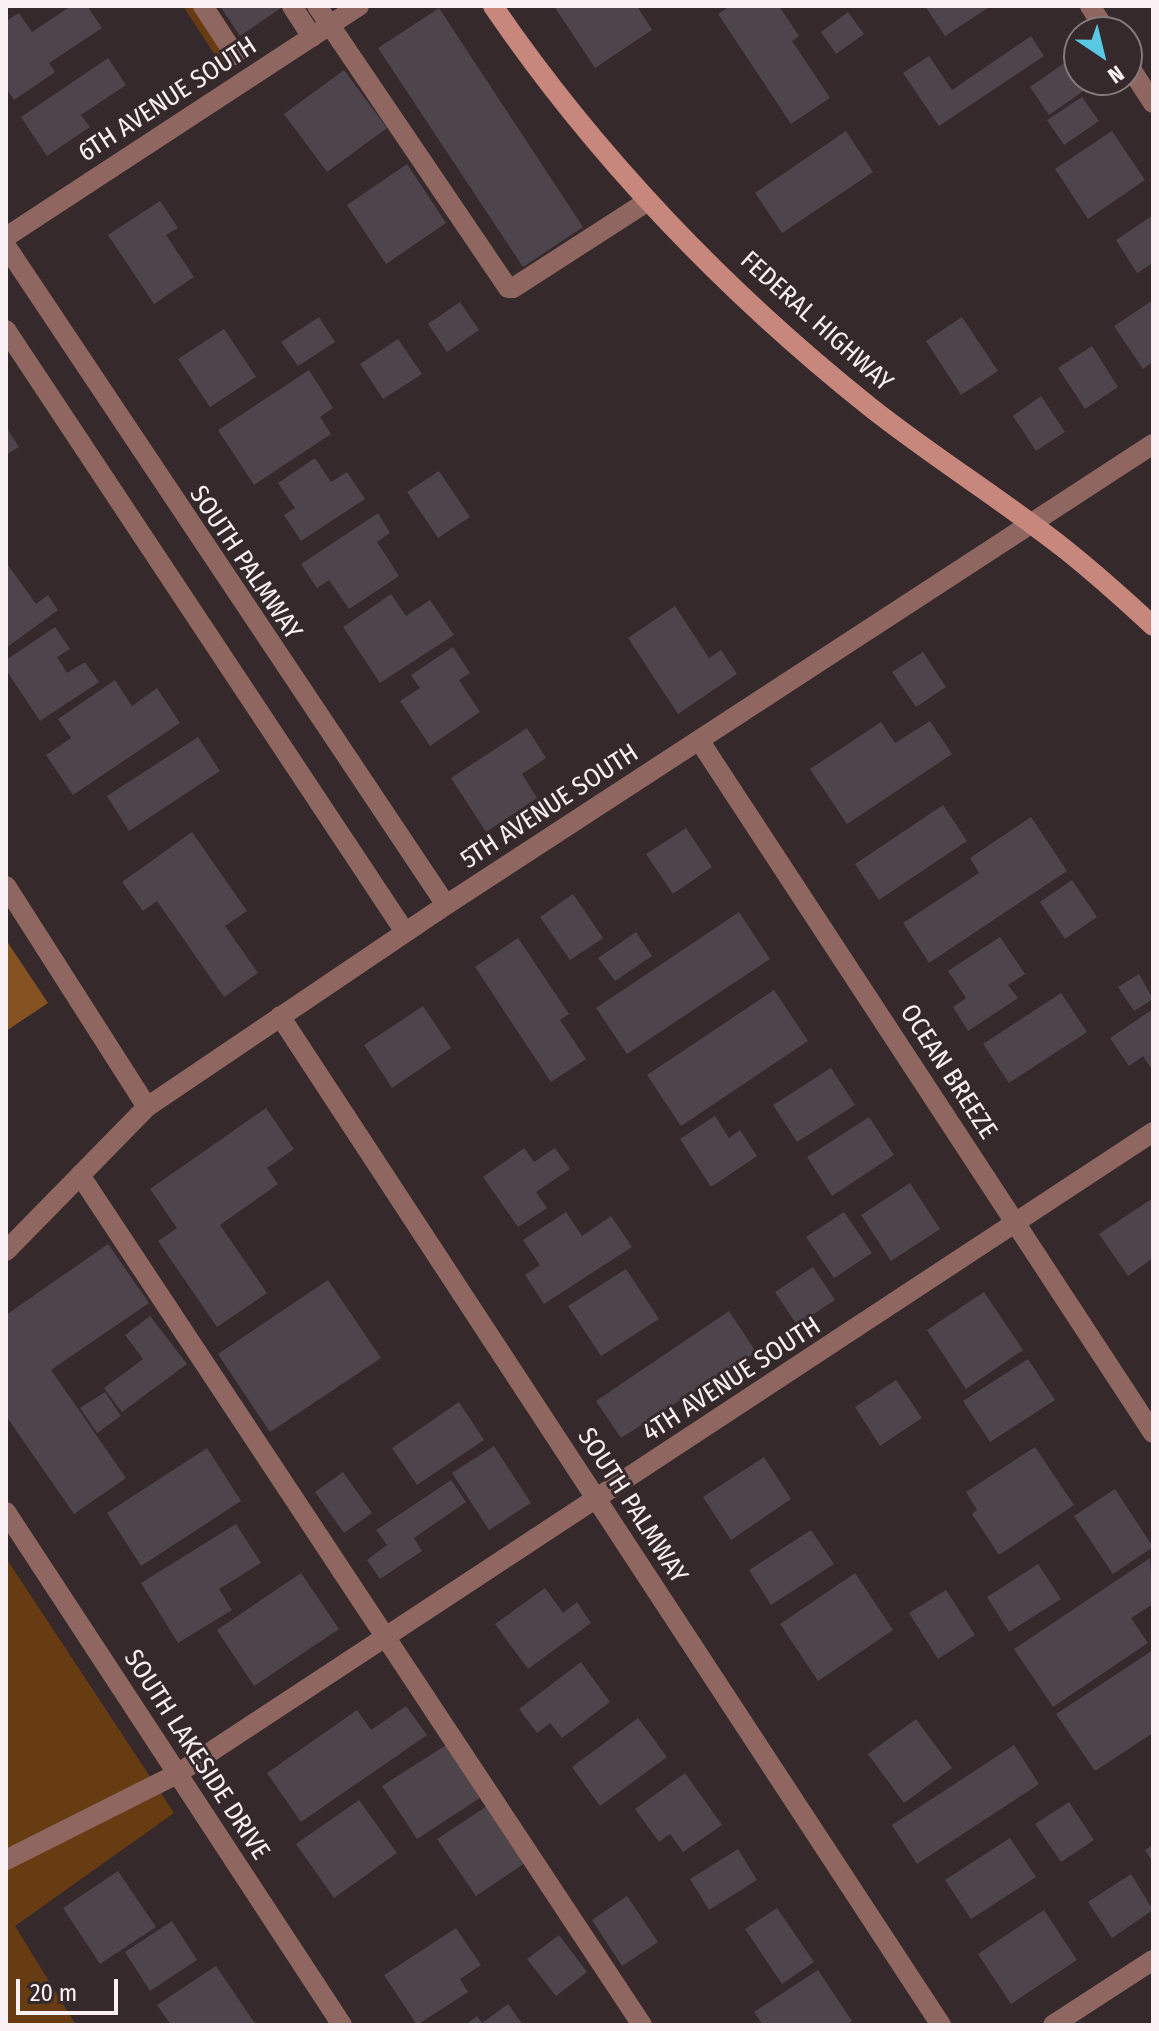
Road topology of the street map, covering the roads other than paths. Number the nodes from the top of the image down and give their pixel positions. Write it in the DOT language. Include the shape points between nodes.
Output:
graph roads {
  1 [pos="203,6"];
  2 [pos="292,6"];
  3 [pos="317,6"];
  4 [pos="359,6"];
  5 [pos="493,6"];
  6 [pos="330,25"];
  7 [pos="312,37"];
  8 [pos="235,55"];
  9 [pos="648,201"];
  10 [pos="6,237"];
  11 [pos="6,246"];
  12 [pos="6,330"];
  13 [pos="1153,444"];
  14 [pos="1031,526"];
  15 [pos="1153,626"];
  16 [pos="699,740"];
  17 [pos="6,886"];
  18 [pos="446,905"];
  19 [pos="405,932"];
  20 [pos="280,1016"];
  21 [pos="147,1107"];
  22 [pos="1153,1132"];
  23 [pos="80,1175"];
  24 [pos="1017,1225"];
  25 [pos="6,1251"];
  26 [pos="1153,1433"];
  27 [pos="597,1499"];
  28 [pos="6,1512"];
  29 [pos="387,1637"];
  30 [pos="177,1774"];
  31 [pos="6,1860"];
  32 [pos="1153,1960"];
  33 [pos="342,2025"];
  34 [pos="642,2025"];
  35 [pos="941,2025"];
  36 [pos="1053,2025"];
  1 -- 8 [label="street"];
  2 -- 7 [label="street"];
  3 -- 6 [label="street"];
  4 -- 6 [label="street, 6TH AVENUE SOUTH"];
  5 -- 9 [label="main road, FEDERAL HIGHWAY" via="575,117"];
  6 -- 7 [label="street, 6TH AVENUE SOUTH"];
  6 -- 9 [label="street" via="508,288"];
  7 -- 10 [label="street, 6TH AVENUE SOUTH"];
  9 -- 14 [label="main road, FEDERAL HIGHWAY" via="792,342 871,408"];
  11 -- 18 [label="street, SOUTH PALMWAY"];
  12 -- 19 [label="street"];
  13 -- 14 [label="street, 5TH AVENUE SOUTH"];
  14 -- 15 [label="main road, FEDERAL HIGHWAY"];
  14 -- 16 [label="street, 5TH AVENUE SOUTH"];
  16 -- 18 [label="street, 5TH AVENUE SOUTH"];
  16 -- 24 [label="street, OCEAN BREEZE"];
  17 -- 21 [label="street"];
  18 -- 19 [label="street, 5TH AVENUE SOUTH"];
  19 -- 20 [label="street, 5TH AVENUE SOUTH"];
  20 -- 21 [label="street, 5TH AVENUE SOUTH"];
  20 -- 27 [label="street, SOUTH PALMWAY"];
  21 -- 23 [label="street, 5TH AVENUE SOUTH"];
  22 -- 24 [label="street, 4TH AVENUE SOUTH"];
  23 -- 25 [label="street, 5TH AVENUE SOUTH"];
  23 -- 29 [label="street"];
  24 -- 26 [label="street, OCEAN BREEZE"];
  24 -- 27 [label="street, 4TH AVENUE SOUTH"];
  27 -- 29 [label="street, 4TH AVENUE SOUTH"];
  27 -- 35 [label="street, SOUTH PALMWAY"];
  28 -- 30 [label="street, SOUTH LAKESIDE DRIVE"];
  29 -- 30 [label="street, 4TH AVENUE SOUTH"];
  29 -- 34 [label="street"];
  30 -- 31 [label="street, 4TH AVENUE SOUTH"];
  30 -- 33 [label="street, SOUTH LAKESIDE DRIVE"];
  32 -- 36 [label="street"];
}
